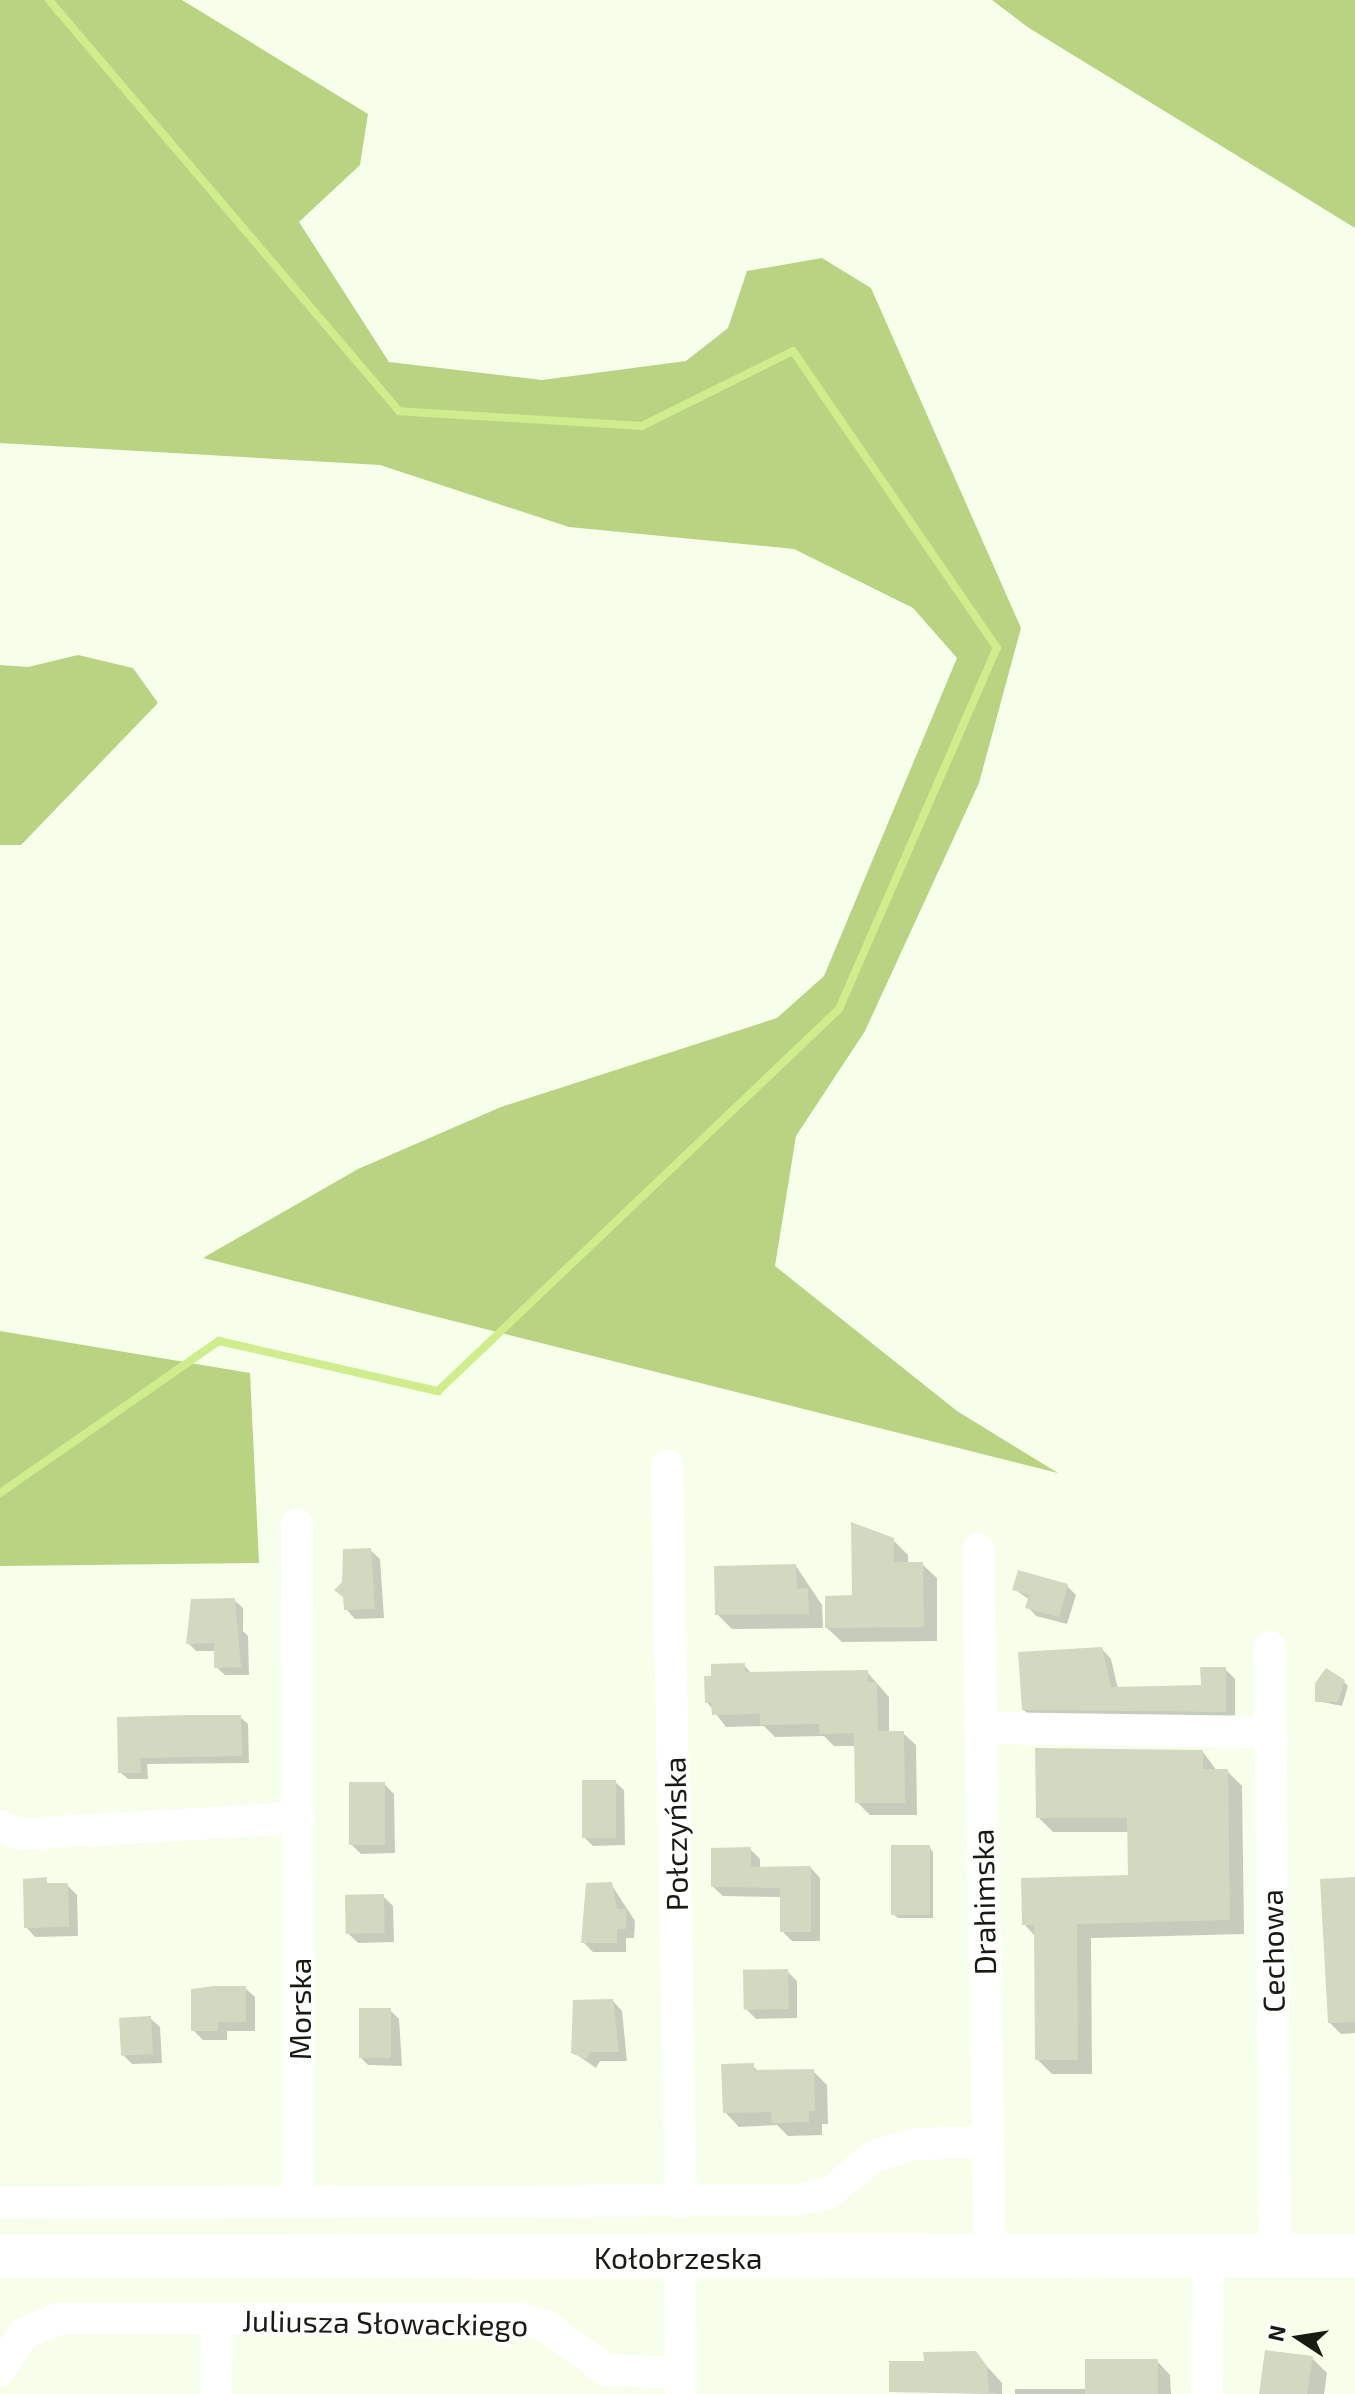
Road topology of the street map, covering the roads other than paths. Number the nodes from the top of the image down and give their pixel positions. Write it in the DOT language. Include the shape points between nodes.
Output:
graph roads {
  1 [pos="667,1465"];
  2 [pos="297,1524"];
  3 [pos="978,1549"];
  4 [pos="1270,1647"];
  5 [pos="980,1728"];
  6 [pos="1270,1732"];
  7 [pos="299,1818"];
  8 [pos="0,1826"];
  9 [pos="988,2142"];
  10 [pos="298,2200"];
  11 [pos="681,2202"];
  12 [pos="0,2203"];
  13 [pos="1355,2255"];
  14 [pos="990,2256"];
  15 [pos="1208,2256"];
  16 [pos="1275,2256"];
  17 [pos="0,2257"];
  18 [pos="680,2257"];
  19 [pos="217,2319"];
  20 [pos="0,2370"];
  21 [pos="681,2383"];
  22 [pos="216,2394"];
  23 [pos="1207,2394"];
  1 -- 11 [label="street, Połczyńska"];
  2 -- 7 [label="street, Morska"];
  3 -- 5 [label="street, Drahimska"];
  4 -- 6 [label="street, Cechowa"];
  5 -- 6 [label="street"];
  5 -- 9 [label="street, Drahimska"];
  6 -- 16 [label="street, Cechowa"];
  7 -- 8 [label="street" via="21,1834"];
  7 -- 10 [label="street, Morska"];
  9 -- 11 [label="street" via="915,2144 874,2156 829,2193 797,2200"];
  9 -- 14 [label="street, Drahimska"];
  10 -- 11 [label="street"];
  10 -- 12 [label="street"];
  13 -- 16 [label="main road, Kołobrzeska"];
  14 -- 15 [label="main road, Kołobrzeska"];
  14 -- 18 [label="main road, Kołobrzeska"];
  15 -- 16 [label="main road, Kołobrzeska"];
  15 -- 23 [label="street"];
  17 -- 18 [label="main road, Kołobrzeska"];
  18 -- 21 [label="street"];
  19 -- 20 [label="street, Juliusza Słowackiego" via="58,2319 23,2334"];
  19 -- 21 [label="street, Juliusza Słowackiego" via="521,2319 546,2326 606,2370"];
  19 -- 22 [label="street, Juliusza Słowackiego"];
}
